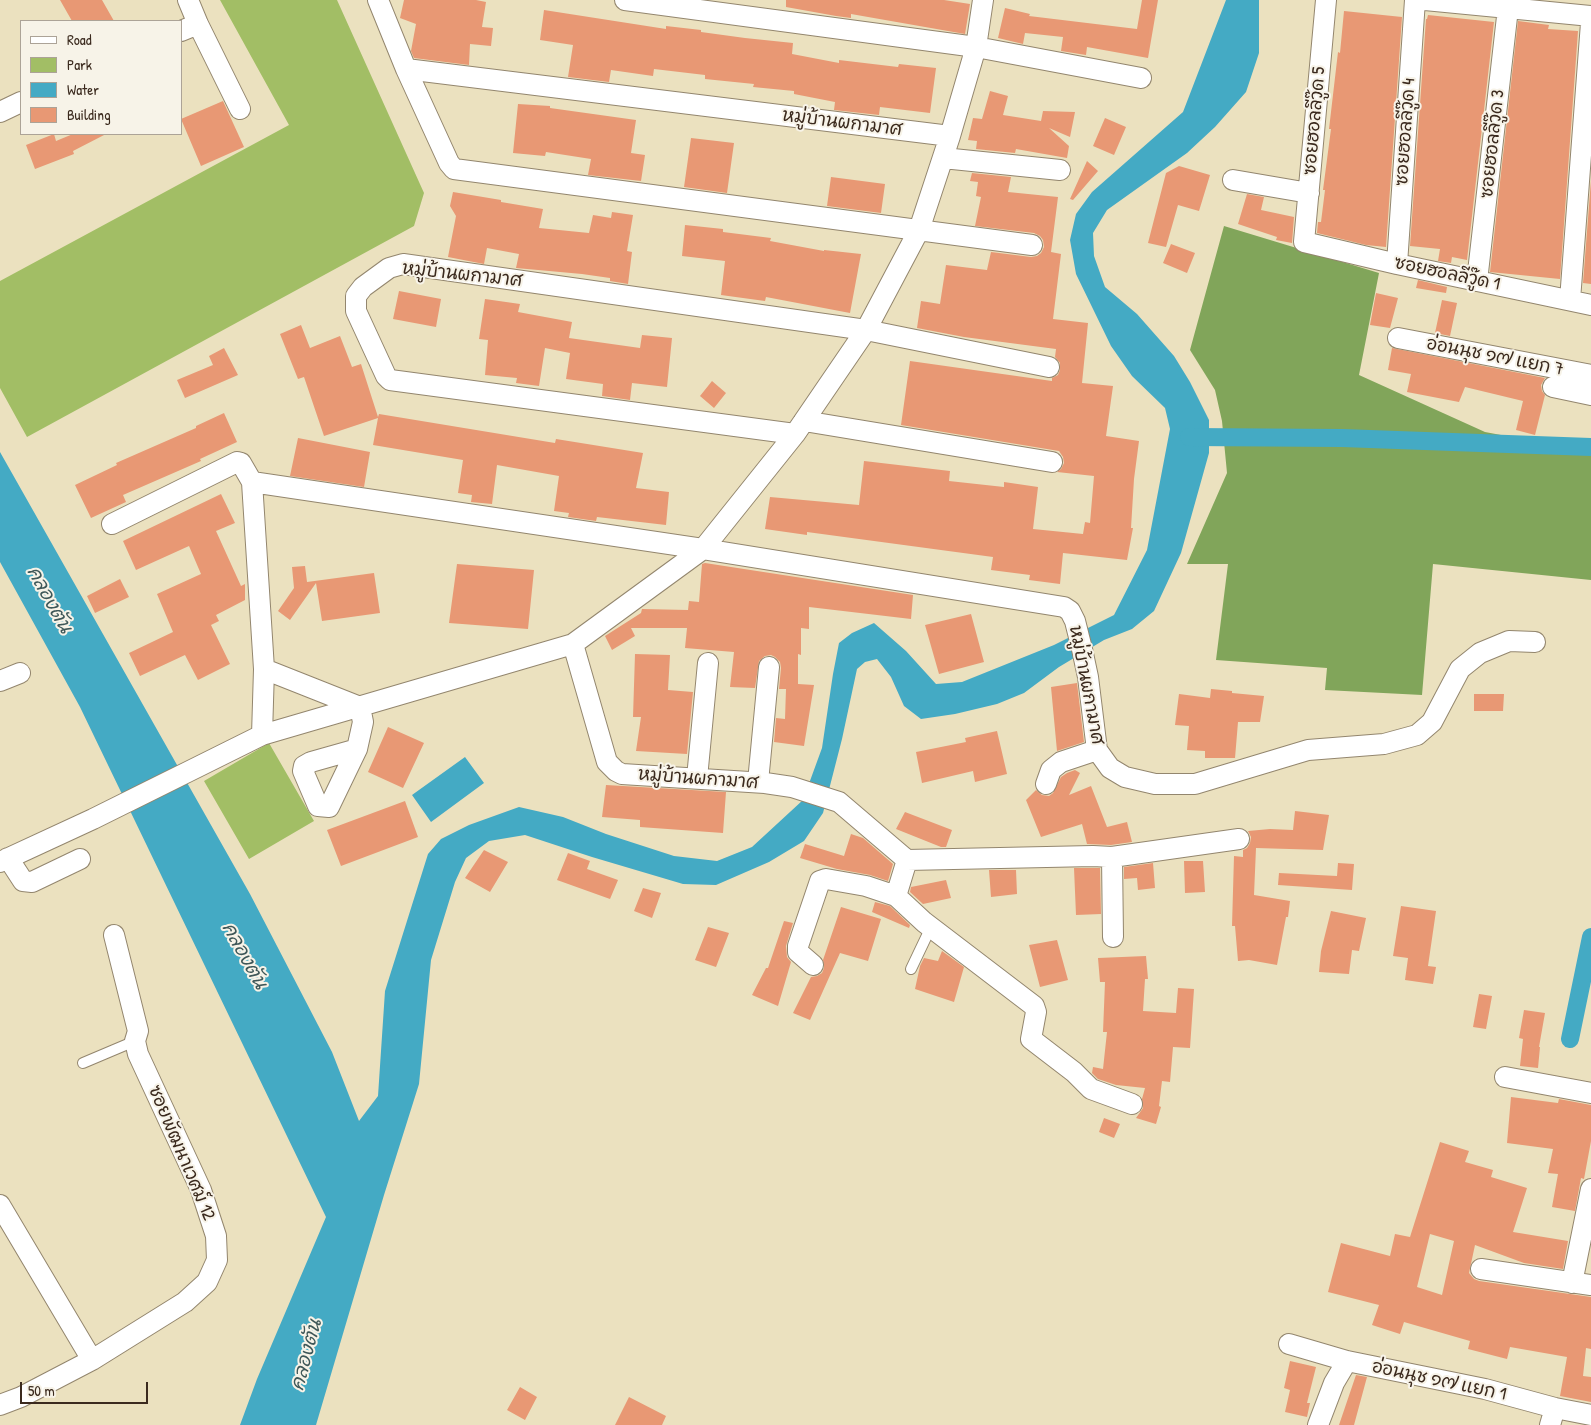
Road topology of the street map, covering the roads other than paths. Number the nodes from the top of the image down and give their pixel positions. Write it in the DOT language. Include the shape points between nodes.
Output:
graph roads {
  1 [pos="188,0"];
  2 [pos="378,0"];
  3 [pos="625,0"];
  4 [pos="983,0"];
  5 [pos="1326,0"];
  6 [pos="1415,0"];
  7 [pos="1424,0"];
  8 [pos="1508,8"];
  9 [pos="1591,16"];
  10 [pos="1591,23"];
  11 [pos="190,27"];
  12 [pos="976,47"];
  13 [pos="406,69"];
  14 [pos="1141,78"];
  15 [pos="20,102"];
  16 [pos="240,109"];
  17 [pos="0,112"];
  18 [pos="950,136"];
  19 [pos="943,158"];
  20 [pos="1060,170"];
  21 [pos="1233,180"];
  22 [pos="1309,192"];
  23 [pos="919,230"];
  24 [pos="1304,242"];
  25 [pos="1032,246"];
  26 [pos="1397,264"];
  27 [pos="1478,281"];
  28 [pos="1570,300"];
  29 [pos="1591,305"];
  30 [pos="866,330"];
  31 [pos="1398,338"];
  32 [pos="1049,368"];
  33 [pos="1591,375"];
  34 [pos="1553,387"];
  35 [pos="1591,395"];
  36 [pos="800,427"];
  37 [pos="1052,462"];
  38 [pos="252,482"];
  39 [pos="112,524"];
  40 [pos="703,548"];
  41 [pos="1535,642"];
  42 [pos="573,644"];
  43 [pos="708,663"];
  44 [pos="769,667"];
  45 [pos="264,669"];
  46 [pos="20,673"];
  47 [pos="0,681"];
  48 [pos="360,707"];
  49 [pos="262,735"];
  50 [pos="357,749"];
  51 [pos="1097,750"];
  52 [pos="696,778"];
  53 [pos="758,782"];
  54 [pos="1046,784"];
  55 [pos="1239,839"];
  56 [pos="1112,858"];
  57 [pos="80,859"];
  58 [pos="4,860"];
  59 [pos="907,860"];
  60 [pos="896,896"];
  61 [pos="931,927"];
  62 [pos="114,936"];
  63 [pos="1113,937"];
  64 [pos="813,965"];
  65 [pos="911,969"];
  66 [pos="135,1041"];
  67 [pos="83,1064"];
  68 [pos="1505,1077"];
  69 [pos="1591,1093"];
  70 [pos="1132,1104"];
  71 [pos="1591,1189"];
  72 [pos="0,1205"];
  73 [pos="1481,1269"];
  74 [pos="1582,1284"];
  75 [pos="1289,1344"];
  76 [pos="92,1360"];
  77 [pos="1347,1361"];
  78 [pos="0,1404"];
  79 [pos="1591,1415"];
  80 [pos="1552,1416"];
  81 [pos="1318,1425"];
  1 -- 11 [label="street"];
  2 -- 13 [label="street"];
  3 -- 12 [label="street"];
  4 -- 12 [label="street"];
  5 -- 22 [label="street, ซอยฮอลลีวู๊ด 5"];
  6 -- 26 [label="street, ซอยฮอลลีวู๊ด 4"];
  7 -- 8 [label="street"];
  8 -- 9 [label="street"];
  8 -- 27 [label="street, ซอยฮอลลีวู๊ด 3"];
  10 -- 28 [label="street"];
  11 -- 16 [label="street"];
  12 -- 14 [label="street"];
  12 -- 18 [label="street"];
  13 -- 18 [label="street, หมู่บ้านผกามาศ"];
  13 -- 23 [label="street" via="454,169"];
  15 -- 17 [label="street"];
  18 -- 19 [label="street"];
  19 -- 20 [label="street"];
  19 -- 23 [label="street"];
  21 -- 22 [label="street"];
  22 -- 24 [label="street, ซอยฮอลลีวู๊ด 5"];
  23 -- 25 [label="street"];
  23 -- 30 [label="street"];
  24 -- 26 [label="street, ซอยฮอลลีวู๊ด 1"];
  26 -- 27 [label="street, ซอยฮอลลีวู๊ด 1"];
  27 -- 28 [label="street, ซอยฮอลลีวู๊ด 1"];
  28 -- 29 [label="street, ซอยฮอลลีวู๊ด 1"];
  30 -- 32 [label="street"];
  30 -- 36 [label="street"];
  30 -- 36 [label="street, หมู่บ้านผกามาศ" via="403,264 389,268 356,296 356,311 390,380"];
  31 -- 33 [label="street, อ่อนนุช ๑๗ แยก 7"];
  34 -- 35 [label="street"];
  36 -- 37 [label="street"];
  36 -- 40 [label="street"];
  38 -- 39 [label="street" via="244,466 236,462"];
  38 -- 40 [label="street, หมู่บ้านผกามาศ"];
  38 -- 45 [label="street"];
  40 -- 42 [label="street"];
  40 -- 51 [label="street, หมู่บ้านผกามาศ" via="1064,607 1075,621 1088,677"];
  41 -- 51 [label="street, หมู่บ้านผกามาศ" via="1509,641 1480,653 1460,669 1432,722 1417,735 1384,744 1308,750 1195,784 1155,784 1125,777 1110,768"];
  42 -- 48 [label="street"];
  42 -- 52 [label="street, หมู่บ้านผกามาศ" via="609,765 622,774"];
  43 -- 52 [label="street"];
  44 -- 53 [label="street"];
  45 -- 48 [label="street"];
  45 -- 49 [label="street"];
  46 -- 47 [label="street"];
  48 -- 49 [label="street"];
  48 -- 50 [label="street" via="363,722"];
  49 -- 58 [label="street"];
  51 -- 54 [label="street" via="1061,762 1051,770"];
  52 -- 53 [label="street, หมู่บ้านผกามาศ"];
  53 -- 59 [label="street, หมู่บ้านผกามาศ" via="792,787 839,802"];
  55 -- 56 [label="street"];
  56 -- 59 [label="street"];
  56 -- 63 [label="street"];
  57 -- 58 [label="street" via="32,882 23,881"];
  59 -- 60 [label="street"];
  60 -- 61 [label="street"];
  60 -- 64 [label="street" via="866,886 826,879 820,881 798,946 798,952"];
  61 -- 65 [label="lane"];
  61 -- 70 [label="street" via="1034,1006 1036,1012 1031,1039 1091,1089"];
  62 -- 66 [label="street, ซอยพัฒนาเวศม์ 12" via="138,1031"];
  66 -- 67 [label="lane"];
  66 -- 76 [label="street, ซอยพัฒนาเวศม์ 12" via="138,1054 201,1190 216,1236 217,1260 207,1282 185,1302"];
  68 -- 69 [label="street"];
  71 -- 74 [label="street"];
  72 -- 76 [label="street"];
  73 -- 74 [label="street"];
  75 -- 77 [label="street, อ่อนนุช ๑๗ แยก 1"];
  76 -- 78 [label="street, ซอยพัฒนาเวศม์ 12" via="21,1397"];
  77 -- 80 [label="street, อ่อนนุช ๑๗ แยก 1" via="1485,1389"];
  77 -- 81 [label="street" via="1334,1383"];
  79 -- 80 [label="street, อ่อนนุช ๑๗ แยก 1"];
}
